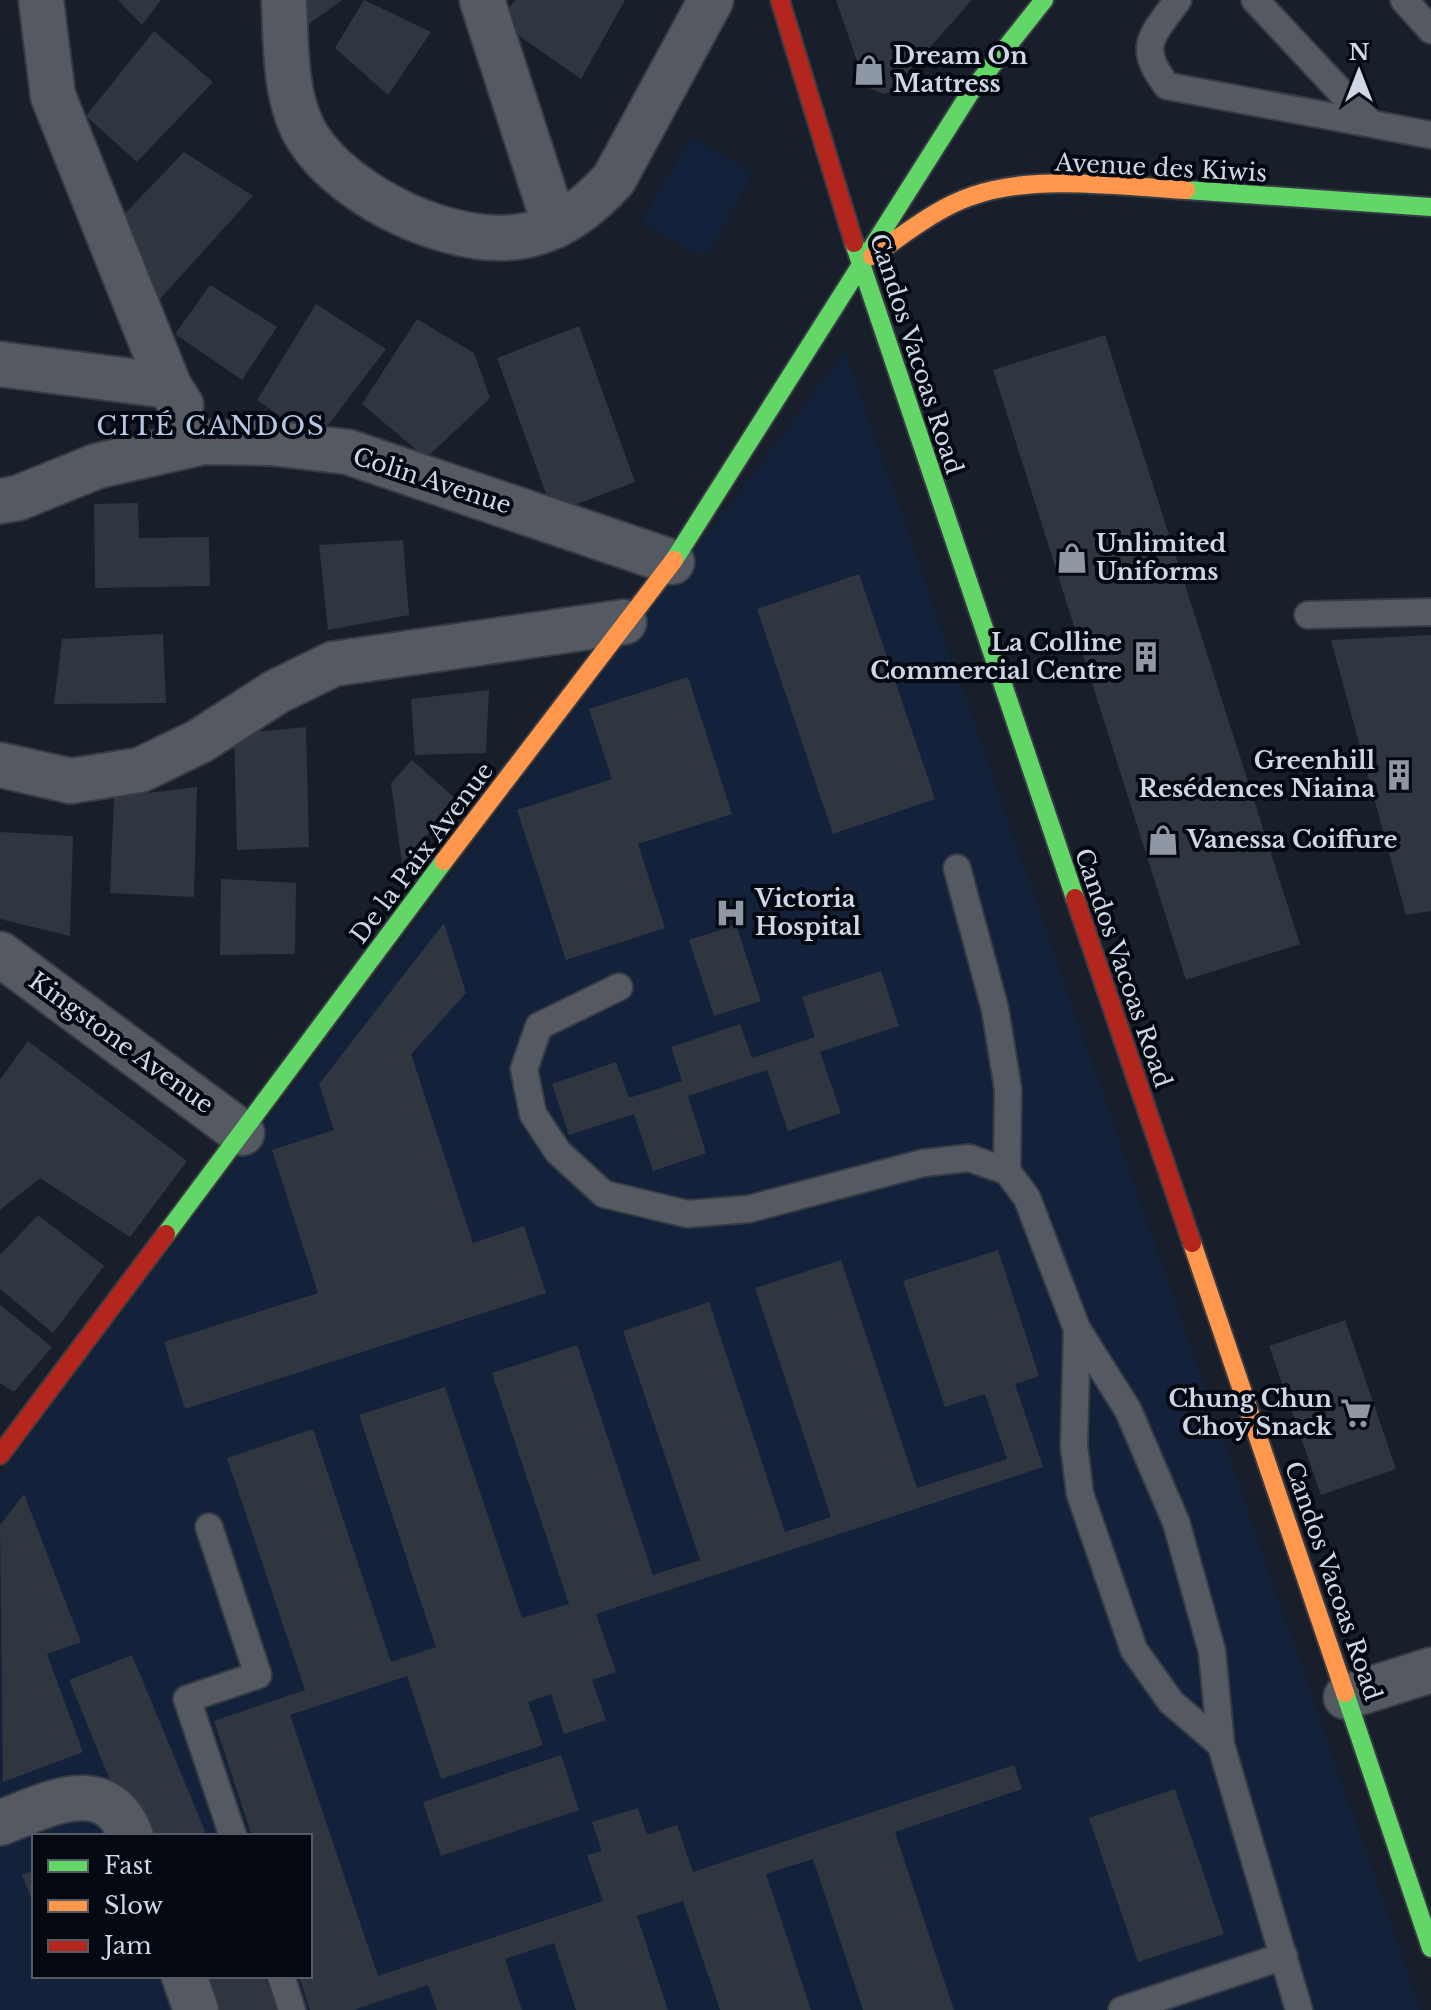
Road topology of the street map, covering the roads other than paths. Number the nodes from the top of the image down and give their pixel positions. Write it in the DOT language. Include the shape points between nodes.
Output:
graph roads {
  1 [pos="41,0"];
  2 [pos="284,0"];
  3 [pos="482,0"];
  4 [pos="711,0"];
  5 [pos="780,0"];
  6 [pos="1044,0"];
  7 [pos="1178,0"];
  8 [pos="1255,0"];
  9 [pos="1404,0"];
  10 [pos="1431,30"];
  11 [pos="1369,122"];
  12 [pos="1431,135"];
  13 [pos="1431,207"];
  14 [pos="555,226"];
  15 [pos="860,264"];
  16 [pos="0,364"];
  17 [pos="169,386"];
  18 [pos="203,442"];
  19 [pos="0,501"];
  20 [pos="672,562"];
  21 [pos="1431,612"];
  22 [pos="1308,615"];
  23 [pos="624,622"];
  24 [pos="0,765"];
  25 [pos="957,868"];
  26 [pos="0,954"];
  27 [pos="619,987"];
  28 [pos="242,1133"];
  29 [pos="1007,1171"];
  30 [pos="1077,1329"];
  31 [pos="0,1455"];
  32 [pos="209,1527"];
  33 [pos="1431,1670"];
  34 [pos="1346,1697"];
  35 [pos="1221,1745"];
  36 [pos="0,1823"];
  37 [pos="130,1834"];
  38 [pos="232,1834"];
  39 [pos="1431,1948"];
  40 [pos="1284,1956"];
  41 [pos="185,1978"];
  42 [pos="282,1978"];
  43 [pos="196,2010"];
  44 [pos="292,2010"];
  45 [pos="1122,2010"];
  46 [pos="1299,2010"];
  1 -- 17 [label="street" via="53,96"];
  2 -- 14 [label="street" via="294,99 307,137 344,179 389,206 448,231 500,239"];
  3 -- 14 [label="street"];
  4 -- 14 [label="street" via="614,179 595,200"];
  5 -- 15 [label="main road, Candos Vacoas Road"];
  6 -- 15 [label="main road, De la Paix Avenue" via="970,93"];
  7 -- 11 [label="lane" via="1147,51 1167,86"];
  8 -- 11 [label="lane"];
  9 -- 10 [label="lane"];
  11 -- 12 [label="lane"];
  13 -- 15 [label="main road, Avenue des Kiwis" via="1085,183 1003,189 947,207"];
  15 -- 20 [label="main road, De la Paix Avenue"];
  15 -- 34 [label="main road, Candos Vacoas Road"];
  16 -- 17 [label="street"];
  17 -- 18 [label="street"];
  18 -- 19 [label="street, Colin Avenue" via="97,466"];
  18 -- 20 [label="street, Colin Avenue" via="348,452"];
  20 -- 23 [label="main road, De la Paix Avenue"];
  21 -- 22 [label="lane"];
  23 -- 24 [label="street" via="333,664 140,770 71,781"];
  23 -- 28 [label="main road, De la Paix Avenue"];
  25 -- 29 [label="lane" via="995,1009 1008,1089"];
  26 -- 28 [label="street, Kingstone Avenue"];
  27 -- 29 [label="lane" via="539,1026 524,1069 533,1114 558,1152 604,1194 687,1214 749,1209 923,1163 969,1158"];
  28 -- 31 [label="main road, De la Paix Avenue"];
  29 -- 30 [label="lane" via="1027,1198"];
  30 -- 35 [label="lane" via="1128,1410 1176,1522 1212,1651"];
  30 -- 35 [label="lane" via="1074,1446 1085,1508 1134,1650 1171,1702"];
  32 -- 38 [label="lane" via="258,1675 187,1699"];
  33 -- 34 [label="street"];
  34 -- 39 [label="main road, Candos Vacoas Road"];
  35 -- 40 [label="lane"];
  36 -- 37 [label="street" via="66,1798 103,1800 123,1817"];
  40 -- 45 [label="lane"];
  40 -- 46 [label="lane"];
  41 -- 43 [label="street"];
  42 -- 44 [label="lane"];
}
